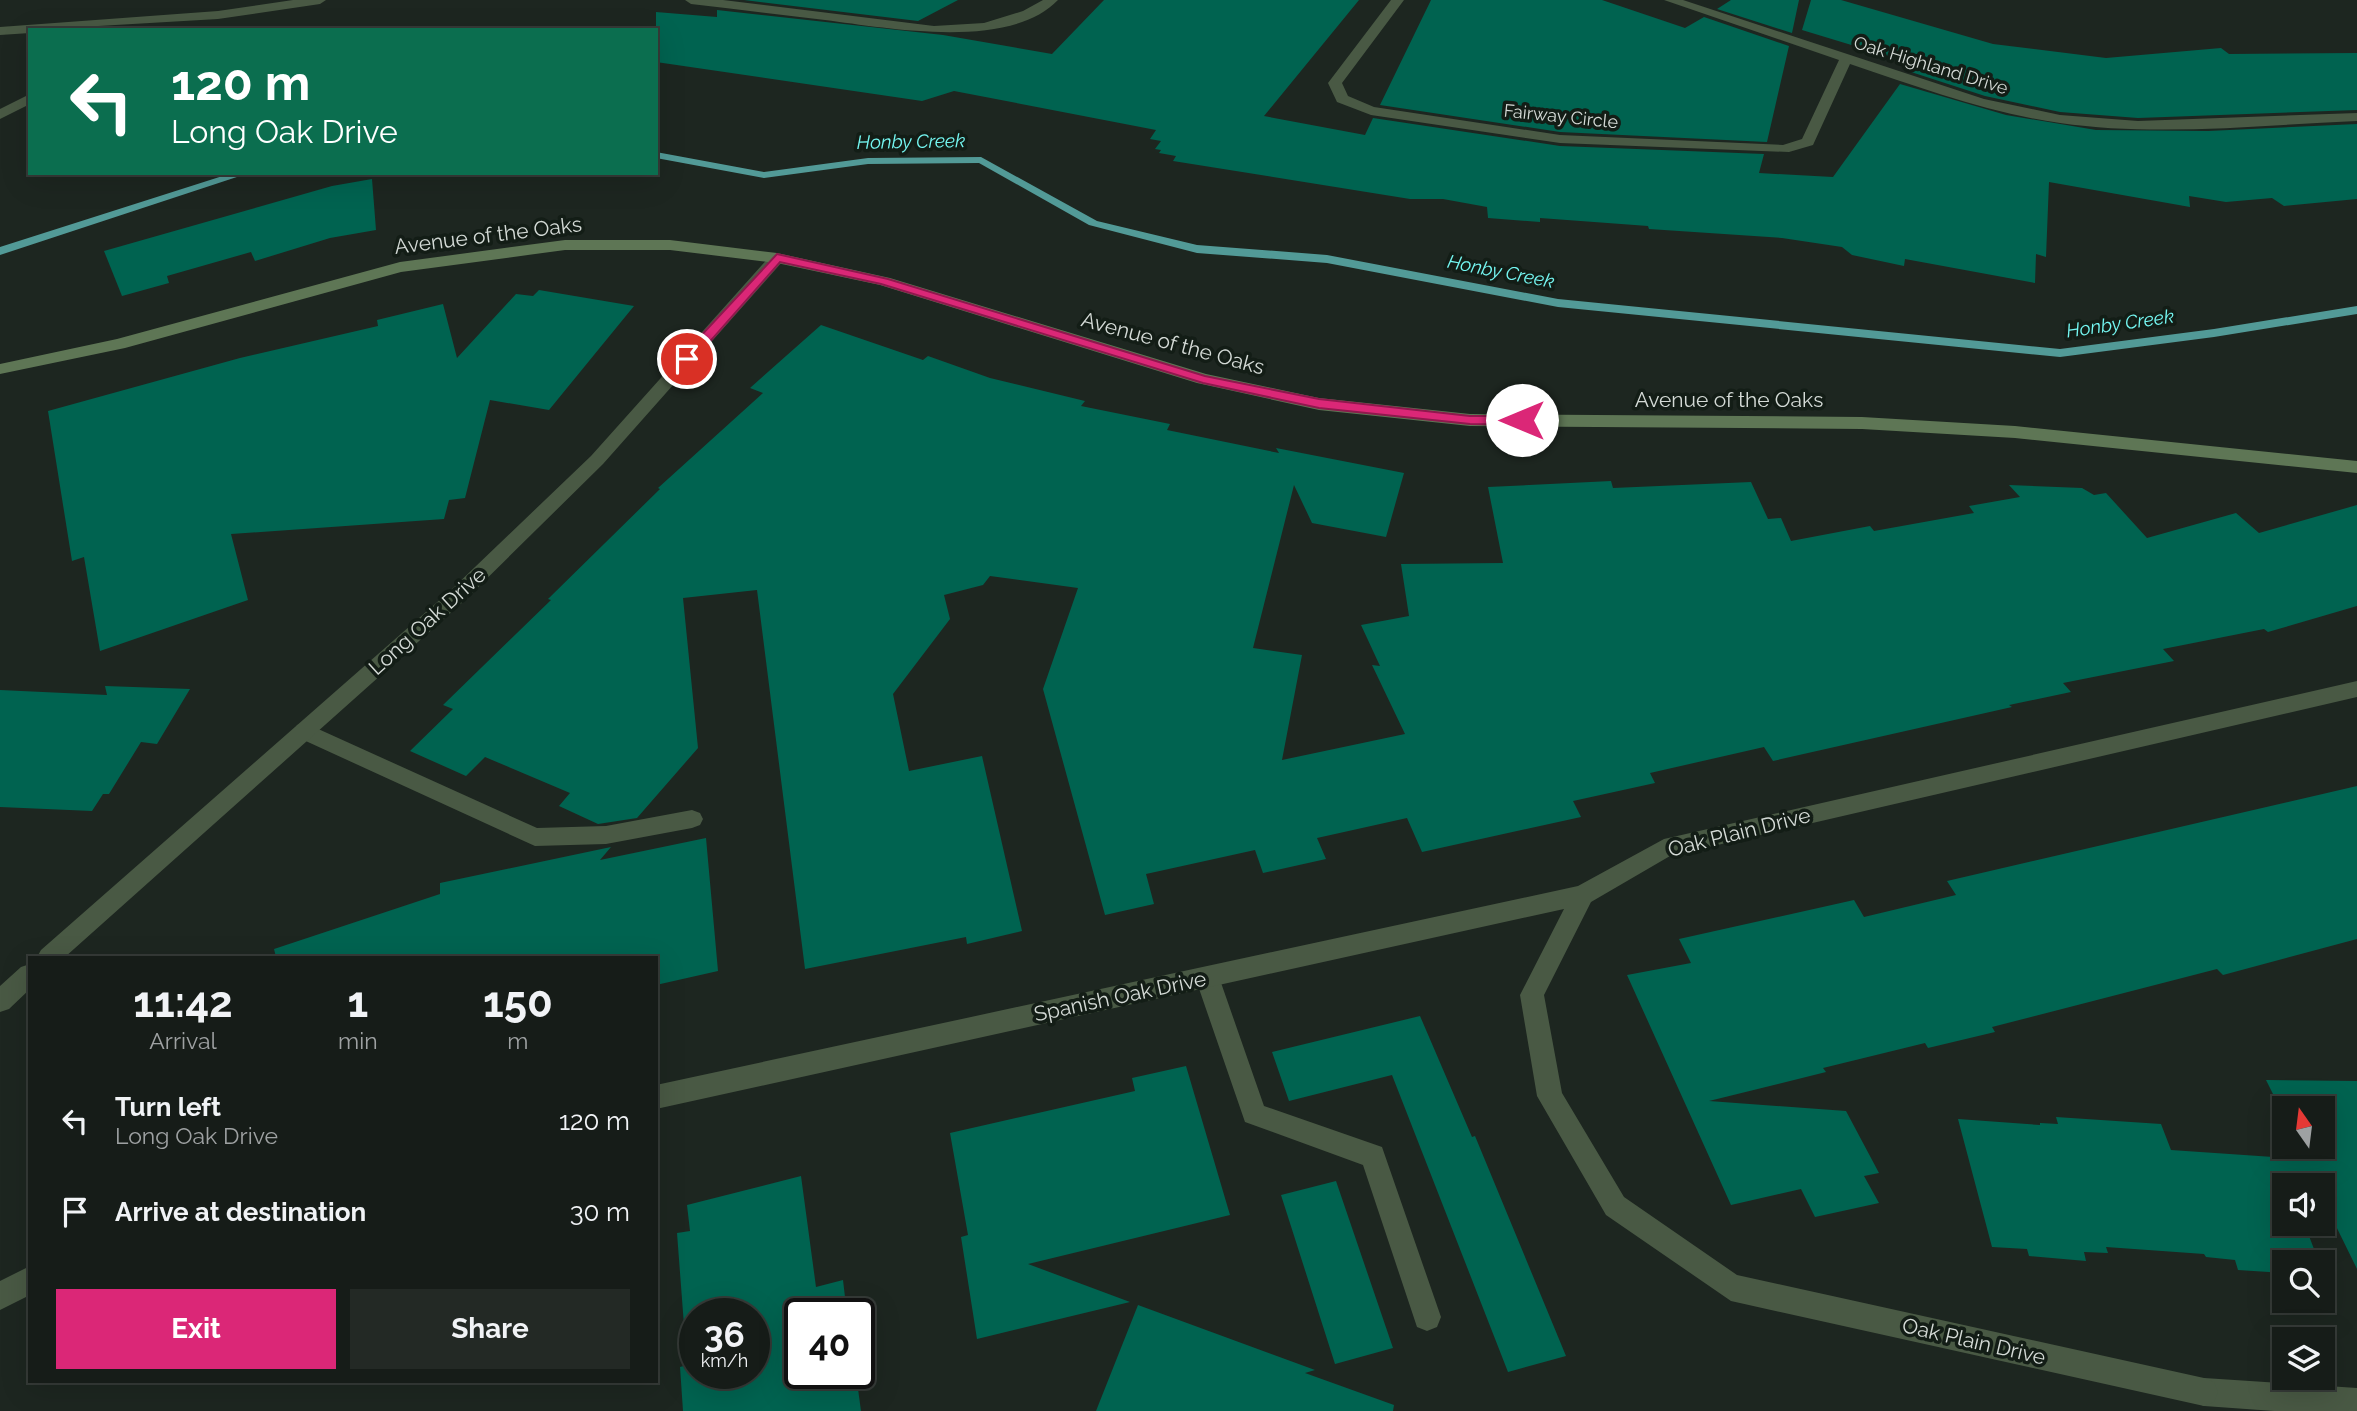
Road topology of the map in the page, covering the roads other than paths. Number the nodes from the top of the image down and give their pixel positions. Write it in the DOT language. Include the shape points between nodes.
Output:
graph roads {
  1 [pos="320,0"];
  2 [pos="691,0"];
  3 [pos="1052,0"];
  4 [pos="1398,0"];
  5 [pos="1670,0"];
  6 [pos="68,28"];
  7 [pos="28,30"];
  8 [pos="0,31"];
  9 [pos="1846,59"];
  10 [pos="28,99"];
  11 [pos="0,115"];
  12 [pos="2357,117"];
  13 [pos="777,258"];
  14 [pos="0,369"];
  15 [pos="2357,467"];
  16 [pos="2357,689"];
  17 [pos="305,730"];
  18 [pos="692,819"];
  19 [pos="1583,894"];
  20 [pos="50,956"];
  21 [pos="28,976"];
  22 [pos="1207,977"];
  23 [pos="0,1000"];
  24 [pos="658,1097"];
  25 [pos="28,1281"];
  26 [pos="0,1296"];
  27 [pos="1427,1317"];
  28 [pos="2357,1402"];
  1 -- 6 [label="street" via="218,15"];
  2 -- 3 [label="street" via="934,30 985,27 1028,14"];
  4 -- 9 [label="street, Fairway Circle" via="1335,83 1342,99 1371,111 1560,139 1784,149 1808,142"];
  5 -- 9 [label="street, Oak Highland Drive"];
  7 -- 8 [label="street"];
  9 -- 12 [label="street, Oak Highland Drive" via="1981,103 2060,118 2138,125"];
  10 -- 11 [label="street"];
  13 -- 14 [label="street, Avenue of the Oaks" via="670,245 565,245 468,256 400,267 119,344"];
  13 -- 15 [label="street, Avenue of the Oaks" via="884,281 1203,379 1319,404 1470,420 1862,423 1987,430"];
  13 -- 17 [label="street, Long Oak Drive" via="597,460 458,595"];
  16 -- 19 [label="street, Oak Plain Drive" via="1664,848"];
  17 -- 18 [label="street" via="535,837 606,835"];
  17 -- 20 [label="street, Long Oak Drive"];
  19 -- 22 [label="street, Spanish Oak Drive"];
  19 -- 28 [label="street, Oak Plain Drive" via="1532,995 1550,1096 1615,1206 1731,1287 2204,1392"];
  21 -- 23 [label="street"];
  22 -- 24 [label="street, Spanish Oak Drive"];
  22 -- 27 [label="street" via="1254,1114 1373,1156"];
  25 -- 26 [label="street"];
}
